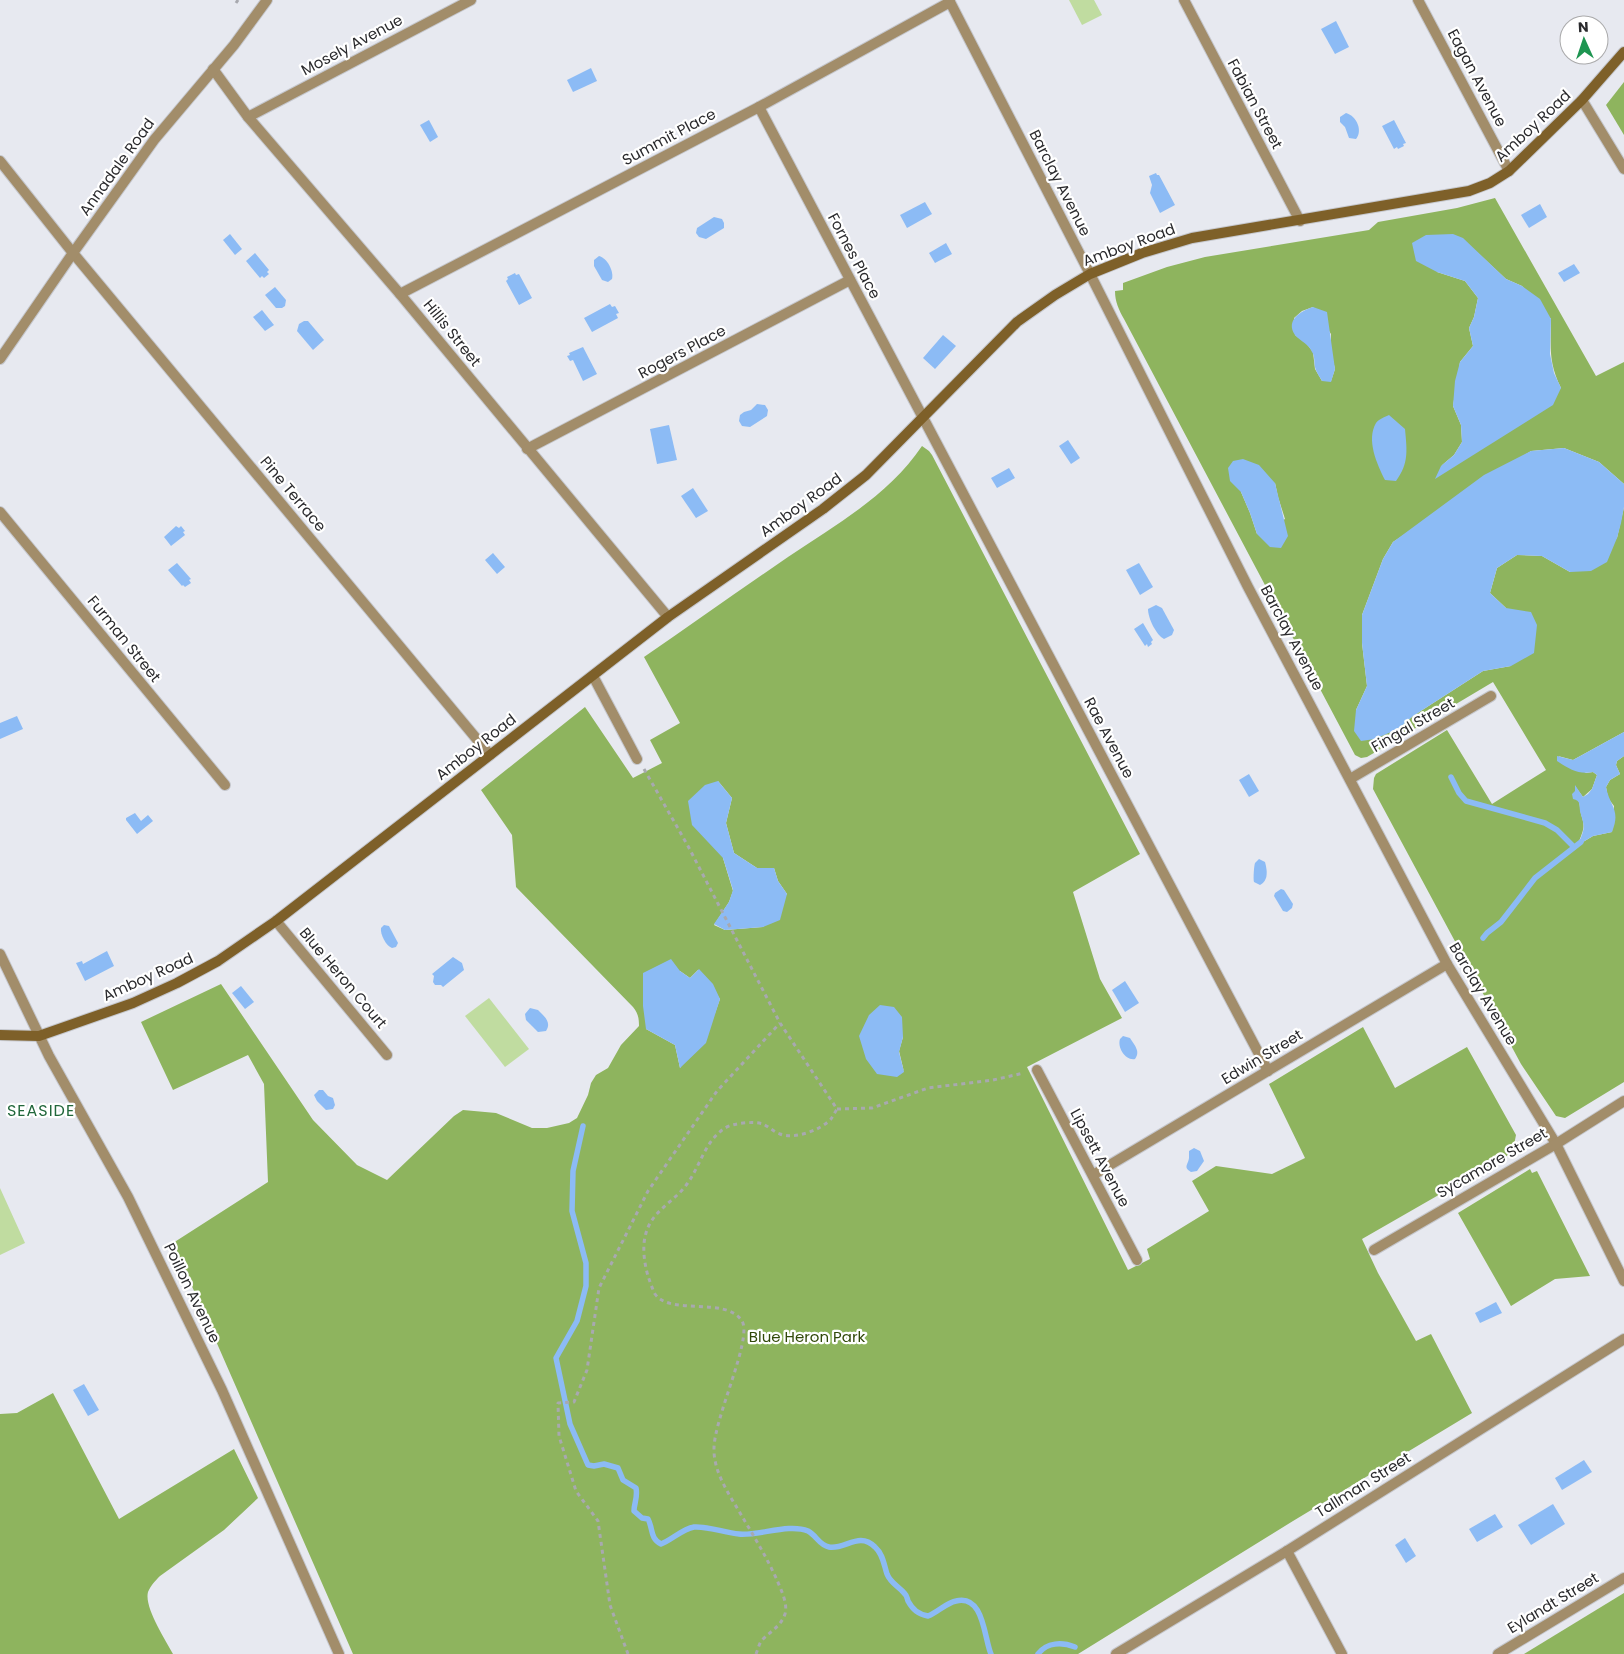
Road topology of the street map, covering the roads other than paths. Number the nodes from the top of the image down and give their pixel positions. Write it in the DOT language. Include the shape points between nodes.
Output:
graph roads {
  1 [pos="267,0"];
  2 [pos="471,0"];
  3 [pos="1184,0"];
  4 [pos="1418,0"];
  5 [pos="949,1"];
  6 [pos="1624,52"];
  7 [pos="213,68"];
  8 [pos="1582,100"];
  9 [pos="759,107"];
  10 [pos="248,117"];
  11 [pos="0,161"];
  12 [pos="1624,169"];
  13 [pos="1509,171"];
  14 [pos="1300,221"];
  15 [pos="72,253"];
  16 [pos="1090,274"];
  17 [pos="850,280"];
  18 [pos="400,294"];
  19 [pos="0,359"];
  20 [pos="923,419"];
  21 [pos="528,449"];
  22 [pos="0,512"];
  23 [pos="668,617"];
  24 [pos="593,676"];
  25 [pos="1491,696"];
  26 [pos="490,755"];
  27 [pos="637,759"];
  28 [pos="1350,779"];
  29 [pos="225,785"];
  30 [pos="276,921"];
  31 [pos="0,954"];
  32 [pos="1447,964"];
  33 [pos="0,1035"];
  34 [pos="39,1036"];
  35 [pos="387,1055"];
  36 [pos="1037,1070"];
  37 [pos="1268,1071"];
  38 [pos="1624,1101"];
  39 [pos="1556,1144"];
  40 [pos="1093,1175"];
  41 [pos="1374,1250"];
  42 [pos="1136,1260"];
  43 [pos="1624,1281"];
  44 [pos="1624,1339"];
  45 [pos="1287,1551"];
  46 [pos="1624,1578"];
  47 [pos="339,1654"];
  48 [pos="1116,1654"];
  49 [pos="1342,1654"];
  50 [pos="1498,1654"];
  1 -- 7 [label="street, Annadale Road"];
  2 -- 10 [label="street, Mosely Avenue"];
  3 -- 14 [label="street, Fabian Street"];
  4 -- 13 [label="street, Eagan Avenue"];
  5 -- 9 [label="street, Summit Place"];
  5 -- 16 [label="street, Barclay Avenue"];
  6 -- 8 [label="main road, Amboy Road"];
  7 -- 10 [label="street, Hillis Street"];
  7 -- 15 [label="street, Annadale Road" via="154,140"];
  8 -- 12 [label="street"];
  8 -- 13 [label="main road, Amboy Road"];
  9 -- 17 [label="street, Fornes Place"];
  9 -- 18 [label="street, Summit Place"];
  10 -- 18 [label="street, Hillis Street"];
  11 -- 15 [label="street, Pine Terrace"];
  13 -- 14 [label="main road, Amboy Road" via="1469,191"];
  14 -- 16 [label="main road, Amboy Road" via="1192,238"];
  15 -- 19 [label="street, Annadale Road"];
  15 -- 26 [label="street, Pine Terrace"];
  16 -- 20 [label="main road, Amboy Road" via="1017,322"];
  16 -- 28 [label="street, Barclay Avenue" via="1248,587"];
  17 -- 20 [label="street, Fornes Place"];
  17 -- 21 [label="street, Rogers Place"];
  18 -- 21 [label="street, Hillis Street"];
  20 -- 23 [label="main road, Amboy Road" via="866,475 823,509"];
  20 -- 37 [label="street, Rae Avenue"];
  21 -- 23 [label="street, Hillis Street"];
  22 -- 29 [label="street, Furman Street"];
  23 -- 24 [label="main road, Amboy Road"];
  24 -- 26 [label="main road, Amboy Road"];
  24 -- 27 [label="street"];
  25 -- 28 [label="street, Fingal Street"];
  26 -- 30 [label="main road, Amboy Road"];
  28 -- 32 [label="street, Barclay Avenue"];
  30 -- 34 [label="main road, Amboy Road" via="218,961 177,983"];
  30 -- 35 [label="street, Blue Heron Court"];
  31 -- 34 [label="street, Poillon Avenue"];
  32 -- 37 [label="street, Edwin Street"];
  32 -- 39 [label="street, Barclay Avenue"];
  33 -- 34 [label="main road, Amboy Road"];
  34 -- 47 [label="street, Poillon Avenue" via="128,1197 222,1390"];
  36 -- 40 [label="street, Lipsett Avenue"];
  37 -- 40 [label="street, Edwin Street"];
  38 -- 39 [label="street, Sycamore Street"];
  39 -- 41 [label="street, Sycamore Street"];
  39 -- 43 [label="street, Barclay Avenue"];
  40 -- 42 [label="street, Lipsett Avenue"];
  44 -- 45 [label="street, Tallman Street"];
  45 -- 48 [label="street, Tallman Street"];
  45 -- 49 [label="street"];
  46 -- 50 [label="street, Eylandt Street"];
}
